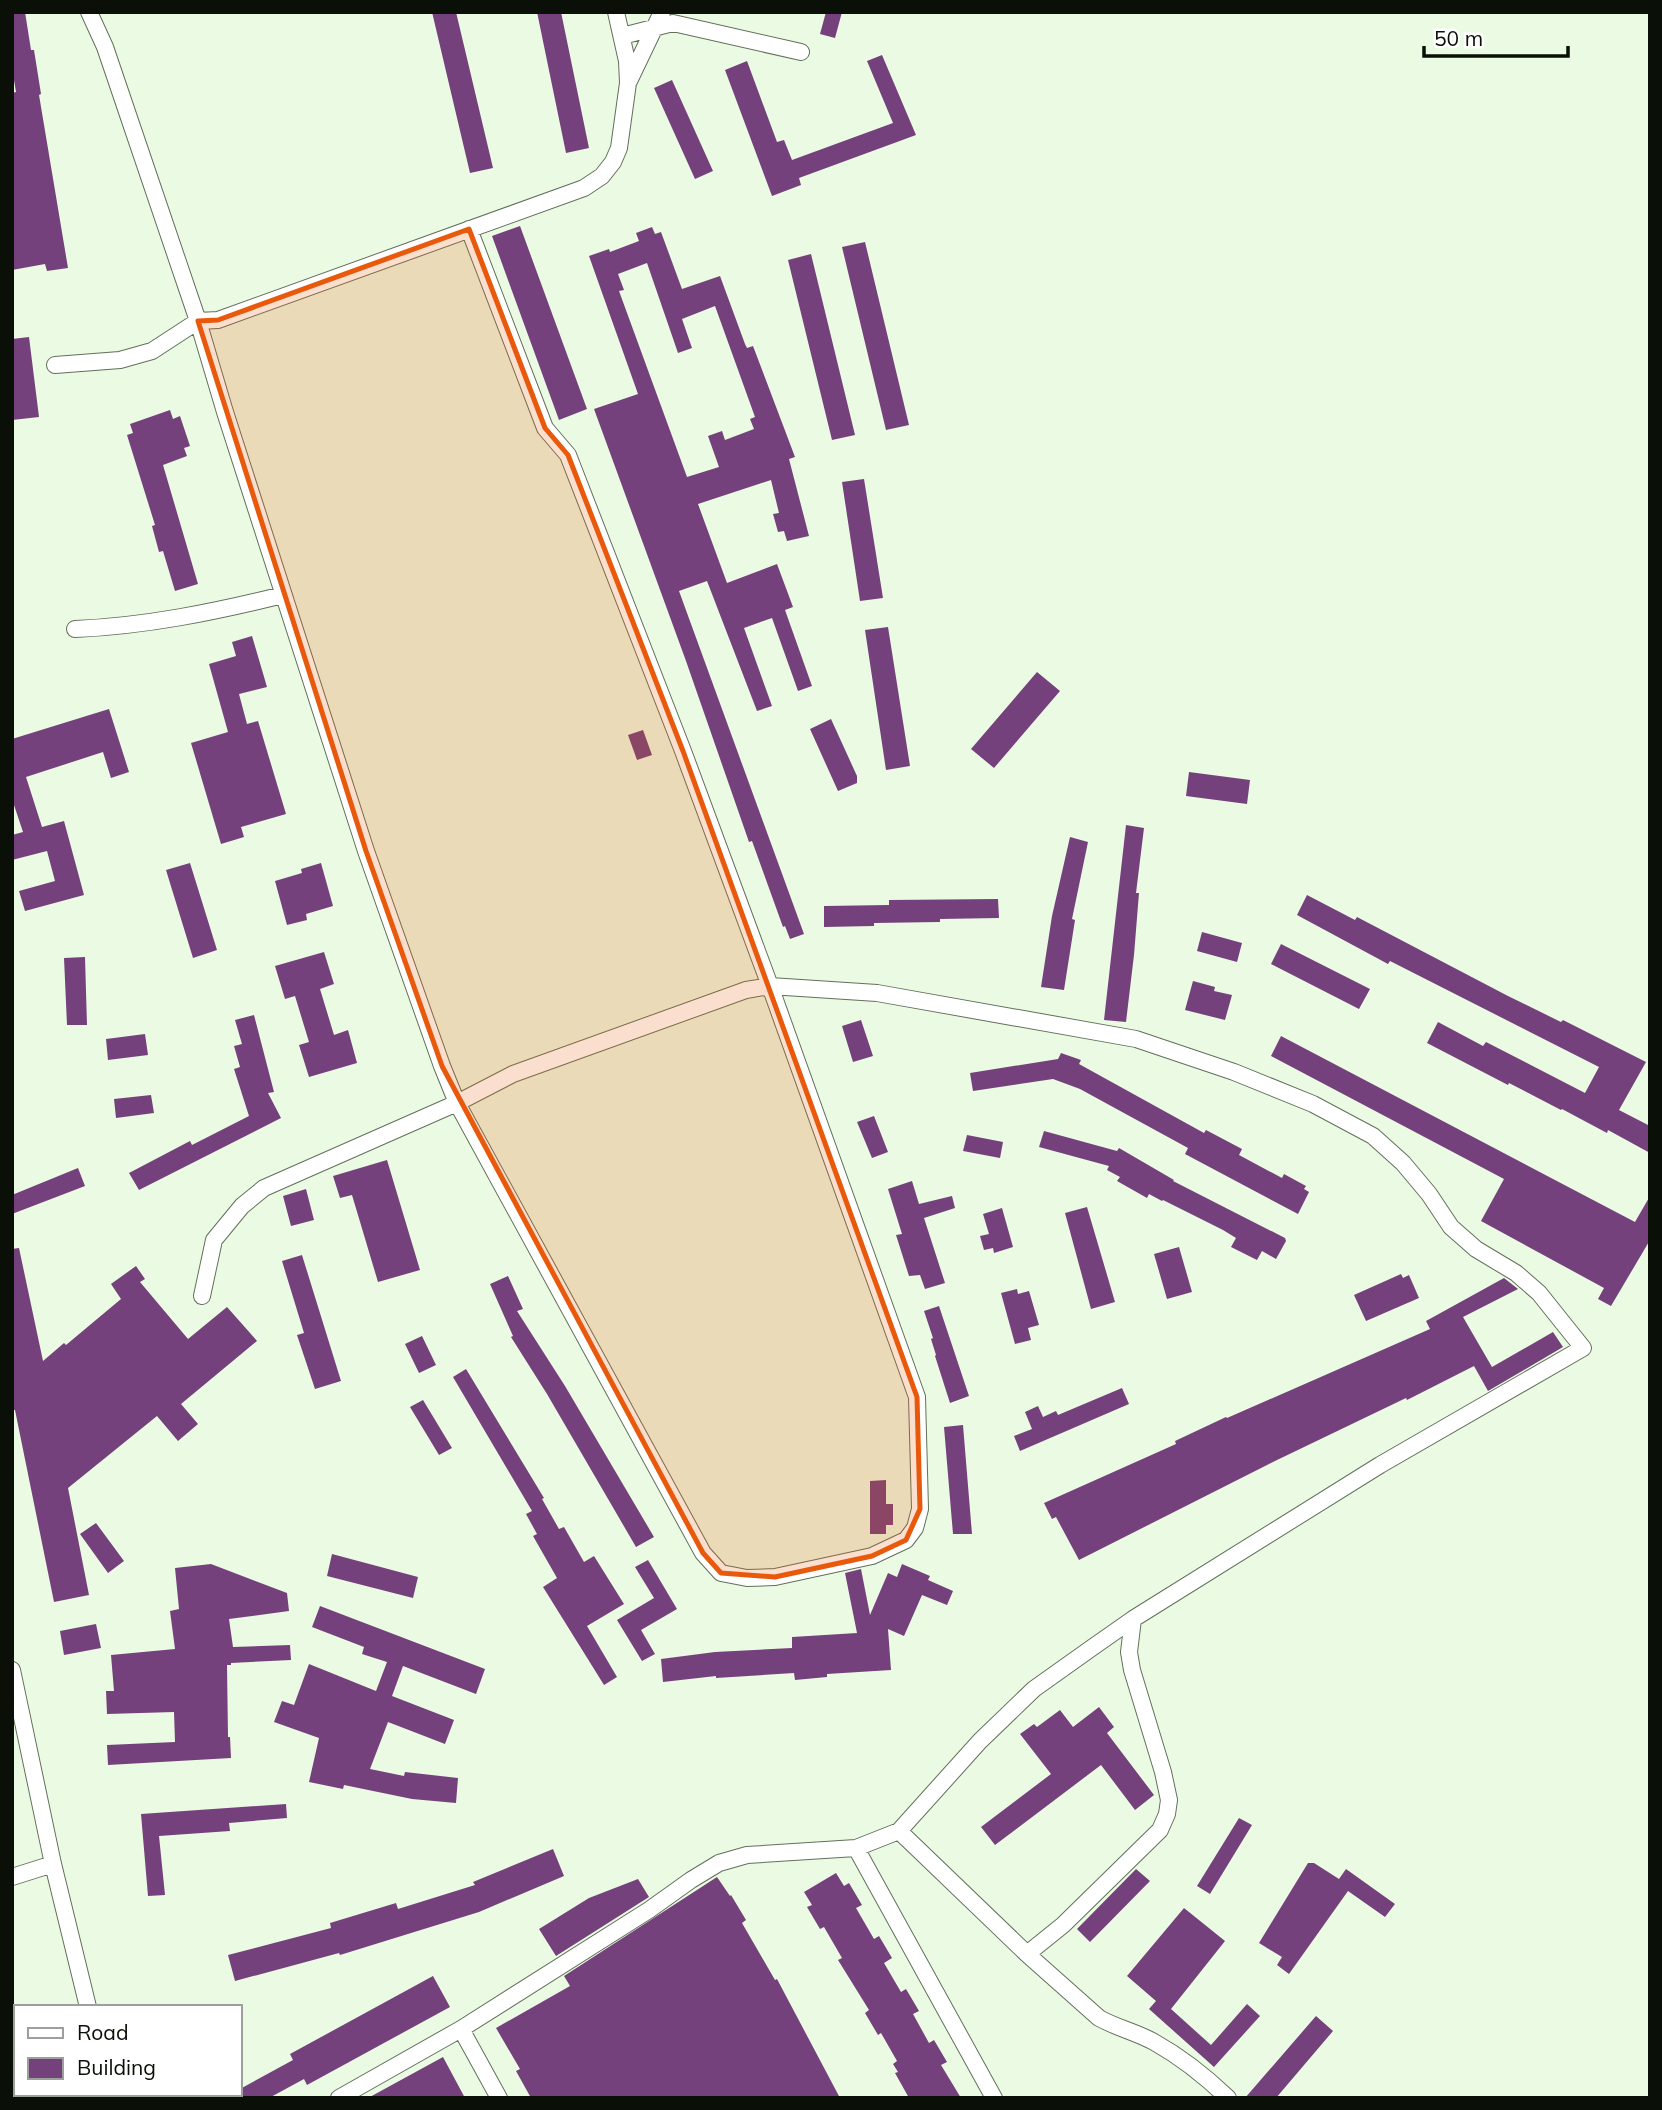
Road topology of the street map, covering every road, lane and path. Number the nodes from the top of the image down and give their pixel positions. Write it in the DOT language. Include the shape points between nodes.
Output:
graph roads {
  1 [pos="89,12"];
  2 [pos="616,12"];
  3 [pos="662,12"];
  4 [pos="653,29"];
  5 [pos="622,36"];
  6 [pos="801,52"];
  7 [pos="628,83"];
  8 [pos="469,229"];
  9 [pos="198,321"];
  10 [pos="55,365"];
  11 [pos="283,595"];
  12 [pos="75,628"];
  13 [pos="769,986"];
  14 [pos="457,1103"];
  15 [pos="202,1296"];
  16 [pos="1133,1619"];
  17 [pos="12,1670"];
  18 [pos="899,1831"];
  19 [pos="856,1848"];
  20 [pos="53,1864"];
  21 [pos="12,1878"];
  22 [pos="1027,1954"];
  23 [pos="88,2005"];
  24 [pos="461,2029"];
  25 [pos="339,2098"];
  26 [pos="499,2098"];
  27 [pos="994,2098"];
  28 [pos="1228,2098"];
  1 -- 9 [label="street"];
  2 -- 5 [label="street"];
  3 -- 4 [label="street"];
  4 -- 5 [label="street"];
  4 -- 6 [label="street" via="673,23"];
  4 -- 7 [label="street"];
  5 -- 7 [label="street"];
  7 -- 8 [label="street" via="620,148 602,176 571,193"];
  8 -- 9 [label="street" via="218,320"];
  8 -- 13 [label="street" via="545,428 568,455"];
  9 -- 10 [label="street" via="152,351 120,360"];
  9 -- 11 [label="street"];
  11 -- 12 [label="street" via="209,613"];
  11 -- 14 [label="street" via="366,851"];
  13 -- 14 [label="street" via="746,990 513,1074"];
  13 -- 14 [label="street" via="917,1397 920,1509 915,1528 906,1540 872,1556 775,1577 721,1573 703,1553"];
  13 -- 16 [label="street" via="877,993 1136,1039 1312,1104 1373,1136 1403,1163 1451,1227 1539,1293 1583,1348 1380,1465"];
  14 -- 15 [label="street" via="264,1188 214,1240"];
  16 -- 18 [label="street" via="1034,1689"];
  16 -- 22 [label="street" via="1132,1670 1163,1772 1167,1814 1160,1830"];
  17 -- 20 [label="street"];
  18 -- 19 [label="street"];
  18 -- 22 [label="street"];
  19 -- 24 [label="street" via="747,1855 719,1863"];
  19 -- 27 [label="street"];
  20 -- 21 [label="street"];
  20 -- 23 [label="street"];
  22 -- 28 [label="street" via="1099,2018 1155,2043 1208,2078"];
  24 -- 25 [label="street"];
  24 -- 26 [label="street"];
}
